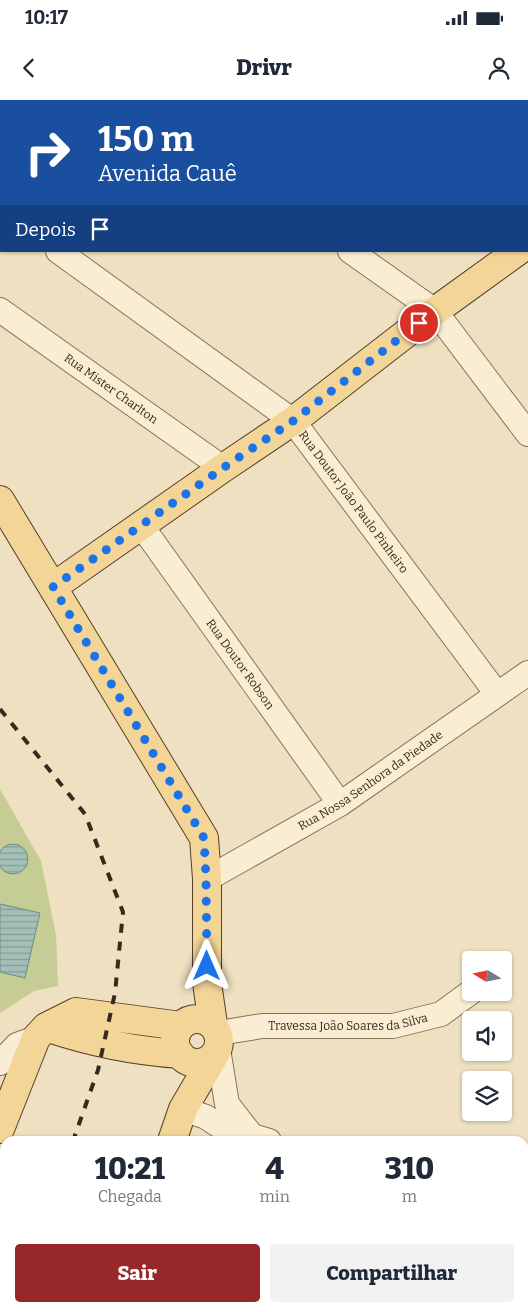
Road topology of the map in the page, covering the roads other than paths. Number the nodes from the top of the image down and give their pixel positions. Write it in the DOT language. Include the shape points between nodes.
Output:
graph roads {
  1 [pos="59,252"];
  2 [pos="351,252"];
  3 [pos="517,252"];
  4 [pos="0,310"];
  5 [pos="435,311"];
  6 [pos="293,421"];
  7 [pos="528,434"];
  8 [pos="223,468"];
  9 [pos="0,500"];
  10 [pos="142,525"];
  11 [pos="53,587"];
  12 [pos="528,673"];
  13 [pos="497,694"];
  14 [pos="340,804"];
  15 [pos="206,879"];
  16 [pos="462,999"];
  17 [pos="41,1032"];
  18 [pos="206,1034"];
  19 [pos="184,1058"];
  20 [pos="0,1063"];
  21 [pos="183,1109"];
  22 [pos="0,1129"];
  23 [pos="174,1136"];
  24 [pos="253,1136"];
  25 [pos="258,1136"];
  1 -- 6 [label="street, Rua Doutor João Paulo Pinheiro"];
  2 -- 5 [label="street"];
  3 -- 5 [label="main road"];
  4 -- 8 [label="street, Rua Mister Charlton"];
  5 -- 6 [label="main road"];
  5 -- 7 [label="street"];
  6 -- 8 [label="main road"];
  6 -- 13 [label="street, Rua Doutor João Paulo Pinheiro"];
  8 -- 10 [label="main road"];
  9 -- 11 [label="main road"];
  10 -- 11 [label="main road"];
  10 -- 14 [label="street, Rua Doutor Robson"];
  11 -- 15 [label="main road" via="204,838"];
  12 -- 13 [label="street, Rua Nossa Senhora da Piedade"];
  13 -- 14 [label="street, Rua Nossa Senhora da Piedade"];
  14 -- 15 [label="street, Rua Nossa Senhora da Piedade"];
  15 -- 18 [label="main road"];
  16 -- 18 [label="street, Travessa João Soares da Silva" via="441,1014 393,1026 262,1026"];
  17 -- 18 [label="main road" via="76,1012"];
  17 -- 19 [label="main road"];
  17 -- 20 [label="street" via="17,1045"];
  17 -- 22 [label="main road"];
  18 -- 19 [label="main road" via="207,1061 199,1063"];
  18 -- 19 [label="main road" via="177,1032 176,1047"];
  18 -- 21 [label="main road"];
  18 -- 25 [label="street" via="227,1104"];
  19 -- 21 [label="main road"];
  21 -- 23 [label="main road"];
  21 -- 24 [label="street"];
}
